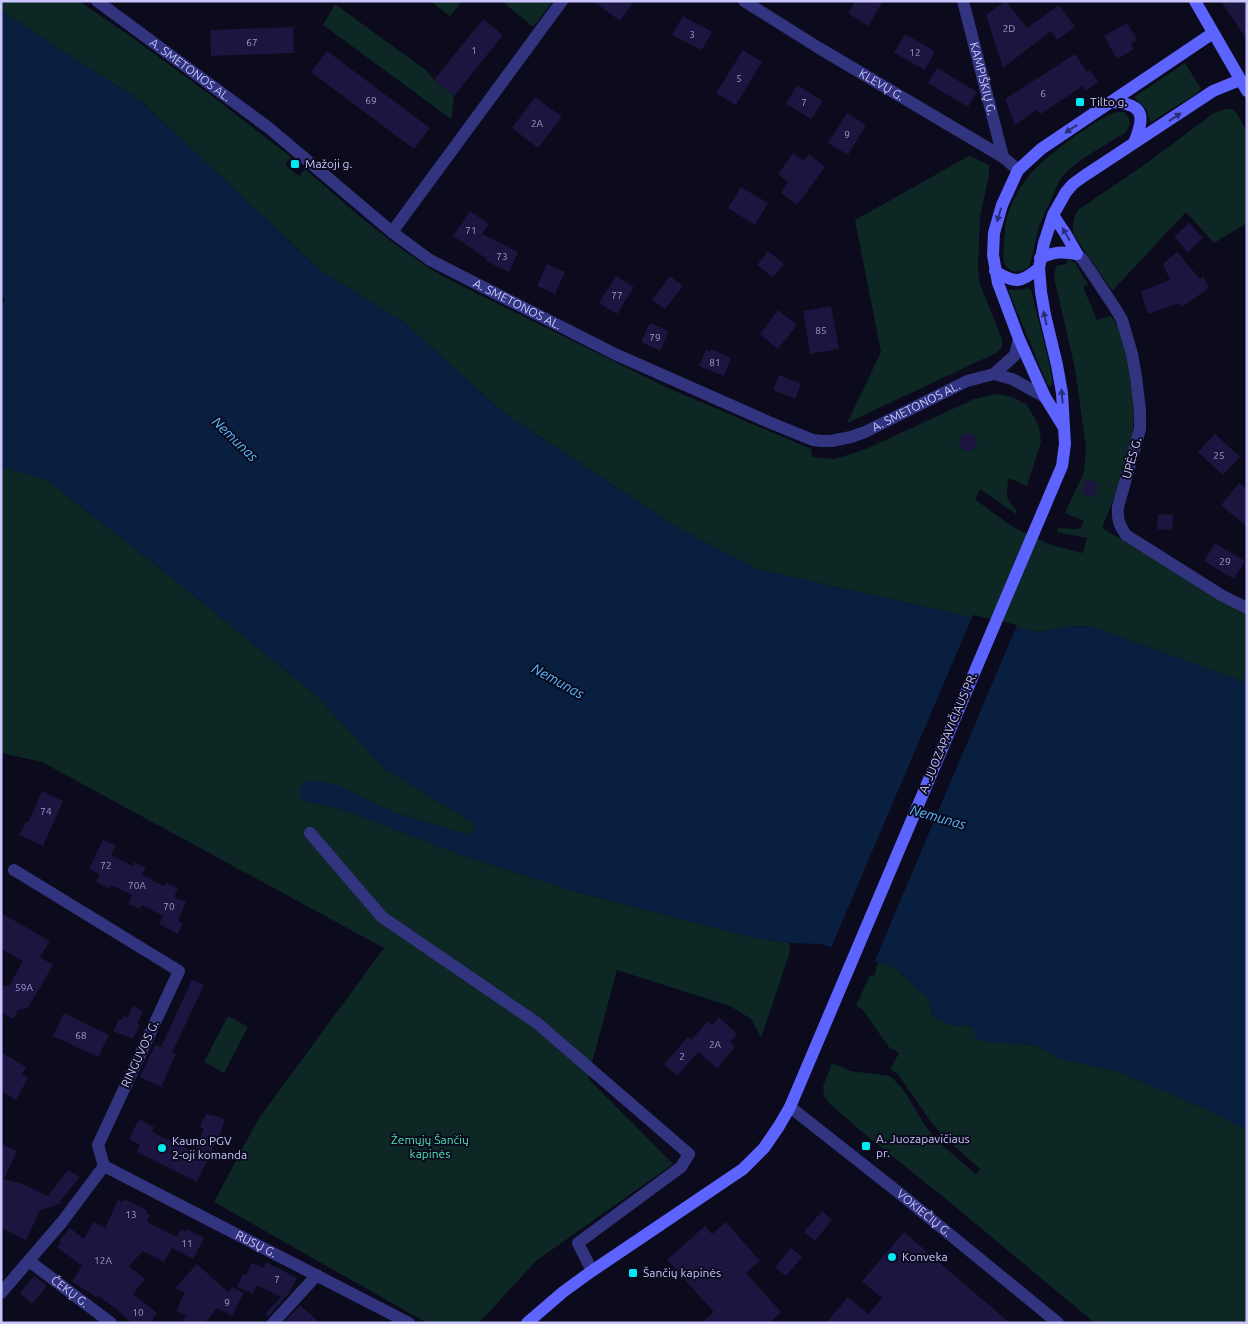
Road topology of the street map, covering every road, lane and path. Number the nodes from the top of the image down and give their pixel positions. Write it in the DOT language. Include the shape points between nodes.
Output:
graph roads {
  1 [pos="97,1"];
  2 [pos="562,1"];
  3 [pos="744,1"];
  4 [pos="963,1"];
  5 [pos="1195,1"];
  6 [pos="1213,33"];
  7 [pos="1245,82"];
  8 [pos="1112,102"];
  9 [pos="1134,143"];
  10 [pos="1003,157"];
  11 [pos="1018,170"];
  12 [pos="1053,215"];
  13 [pos="392,232"];
  14 [pos="1077,254"];
  15 [pos="1040,263"];
  16 [pos="995,271"];
  17 [pos="1019,339"];
  18 [pos="994,374"];
  19 [pos="1045,397"];
  20 [pos="1064,427"];
  21 [pos="1247,608"];
  22 [pos="310,833"];
  23 [pos="14,870"];
  24 [pos="790,1107"];
  25 [pos="104,1166"];
  26 [pos="29,1261"];
  27 [pos="592,1271"];
  28 [pos="317,1275"];
  29 [pos="1,1293"];
  30 [pos="111,1323"];
  31 [pos="273,1323"];
  32 [pos="409,1323"];
  33 [pos="527,1323"];
  34 [pos="1058,1323"];
  1 -- 13 [label="street, A. SMETONOS AL." via="269,128"];
  2 -- 13 [label="street"];
  3 -- 10 [label="street, KLEVŲ G."];
  4 -- 10 [label="street, KAMPIŠKIŲ G."];
  5 -- 6 [label="main road"];
  6 -- 7 [label="main road"];
  6 -- 8 [label="main road"];
  9 -- 7 [label="main road, one-way" via="1213,92"];
  8 -- 9 [label="main road" via="1126,103 1138,110 1141,126"];
  8 -- 11 [label="main road, one-way" via="1041,149"];
  9 -- 12 [label="main road" via="1074,184"];
  10 -- 11 [label="street, KLEVŲ G."];
  11 -- 16 [label="main road, one-way" via="994,233"];
  14 -- 12 [label="main road, one-way"];
  12 -- 15 [label="main road"];
  13 -- 18 [label="street, A. SMETONOS AL." via="430,260 615,354 813,440 832,441 858,434 968,381"];
  14 -- 15 [label="main road" via="1053,253"];
  14 -- 21 [label="street, UPĖS G." via="1122,320 1136,378 1140,429 1118,507 1120,527 1126,535"];
  15 -- 16 [label="main road" via="1028,278 1021,280 1008,279"];
  20 -- 15 [label="main road, A. JUOZAPAVIČIAUS PR., one-way" via="1062,393 1041,292"];
  16 -- 17 [label="main road"];
  17 -- 18 [label="street, A. SMETONOS AL." via="1015,355"];
  17 -- 19 [label="main road"];
  18 -- 19 [label="street" via="1012,379"];
  19 -- 20 [label="main road"];
  20 -- 24 [label="main road, A. JUOZAPAVIČIAUS PR." via="1062,466"];
  22 -- 27 [label="street" via="382,917 537,1023 689,1154 680,1168 578,1243"];
  23 -- 25 [label="street, RINGUVOS G." via="179,971 98,1145"];
  24 -- 27 [label="main road, A. JUOZAPAVIČIAUS PR." via="764,1148 743,1169"];
  24 -- 34 [label="street, VOKIEČIŲ G."];
  25 -- 26 [label="street"];
  25 -- 28 [label="street, RUSŲ G."];
  26 -- 29 [label="street"];
  26 -- 30 [label="street, ČEKŲ G."];
  27 -- 33 [label="main road, A. JUOZAPAVIČIAUS PR."];
  28 -- 31 [label="street"];
  28 -- 32 [label="street, RUSŲ G."];
}
